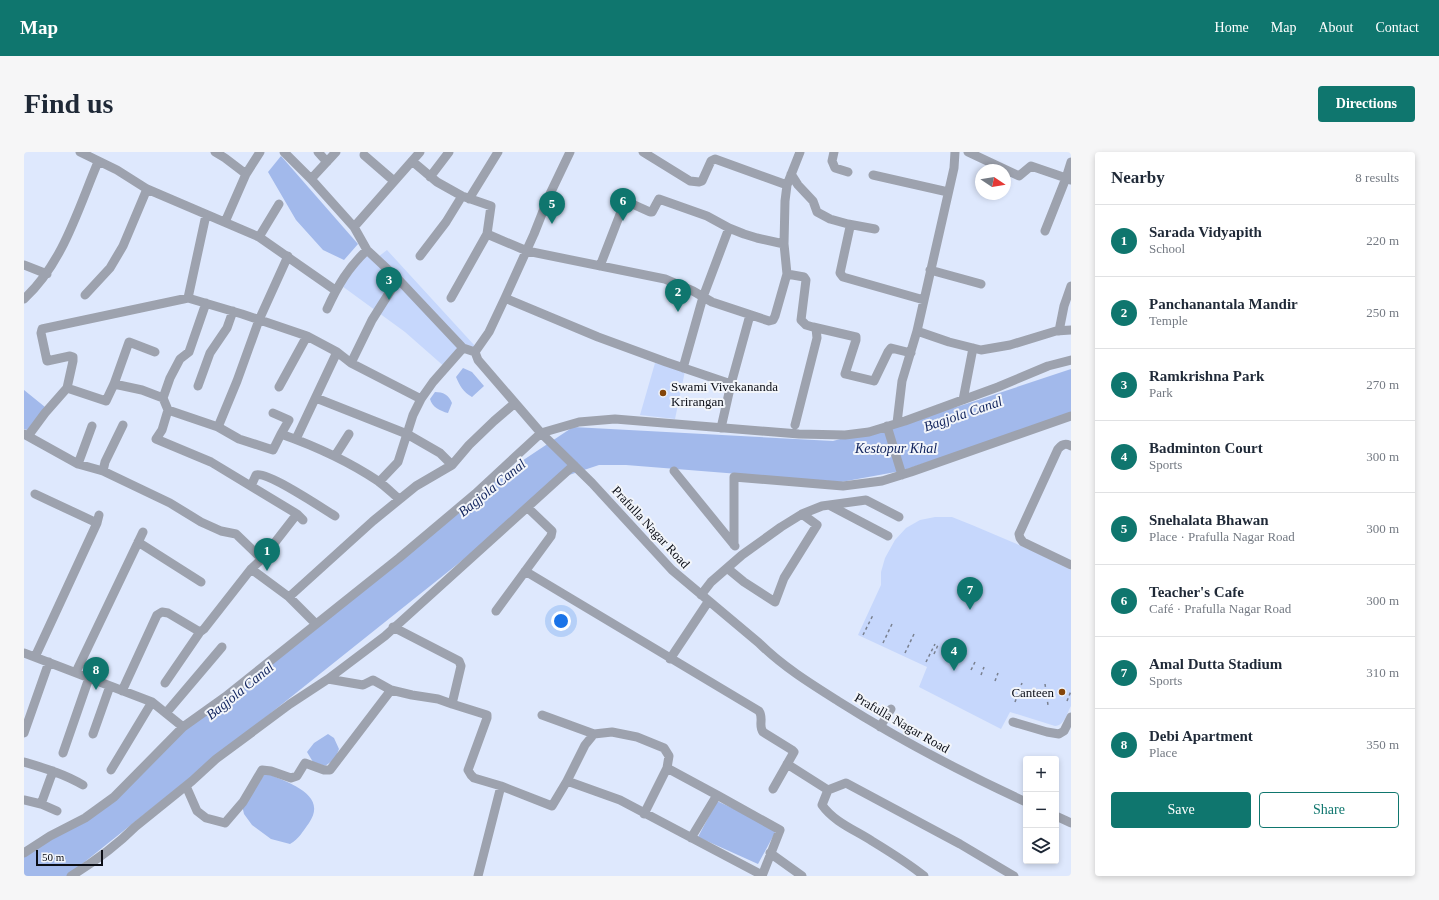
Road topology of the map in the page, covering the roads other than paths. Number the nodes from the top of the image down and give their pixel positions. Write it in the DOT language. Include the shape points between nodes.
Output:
graph roads {
  1 [pos="80,152"];
  2 [pos="215,152"];
  3 [pos="260,152"];
  4 [pos="284,152"];
  5 [pos="318,152"];
  6 [pos="336,152"];
  7 [pos="420,152"];
  8 [pos="449,152"];
  9 [pos="498,152"];
  10 [pos="570,152"];
  11 [pos="643,152"];
  12 [pos="800,152"];
  13 [pos="834,152"];
  14 [pos="955,152"];
  15 [pos="968,152"];
  16 [pos="364,155"];
  17 [pos="412,160"];
  18 [pos="98,162"];
  19 [pos="327,162"];
  20 [pos="1071,162"];
  21 [pos="848,172"];
  22 [pos="246,174"];
  23 [pos="791,174"];
  24 [pos="873,176"];
  25 [pos="430,177"];
  26 [pos="311,179"];
  27 [pos="1068,179"];
  28 [pos="394,181"];
  29 [pos="787,185"];
  30 [pos="147,189"];
  31 [pos="948,192"];
  32 [pos="466,198"];
  33 [pos="279,204"];
  34 [pos="206,215"];
  35 [pos="225,222"];
  36 [pos="848,224"];
  37 [pos="354,227"];
  38 [pos="729,228"];
  39 [pos="875,229"];
  40 [pos="1045,231"];
  41 [pos="486,234"];
  42 [pos="259,237"];
  43 [pos="784,244"];
  44 [pos="367,250"];
  45 [pos="526,251"];
  46 [pos="288,256"];
  47 [pos="420,256"];
  48 [pos="24,265"];
  49 [pos="600,266"];
  50 [pos="930,270"];
  51 [pos="47,274"];
  52 [pos="787,274"];
  53 [pos="398,279"];
  54 [pos="981,284"];
  55 [pos="1071,286"];
  56 [pos="335,290"];
  57 [pos="85,295"];
  58 [pos="703,297"];
  59 [pos="188,298"];
  60 [pos="452,298"];
  61 [pos="506,298"];
  62 [pos="24,299"];
  63 [pos="924,300"];
  64 [pos="206,303"];
  65 [pos="327,309"];
  66 [pos="233,311"];
  67 [pos="750,315"];
  68 [pos="259,320"];
  69 [pos="813,327"];
  70 [pos="1071,330"];
  71 [pos="917,331"];
  72 [pos="1059,331"];
  73 [pos="307,336"];
  74 [pos="463,348"];
  75 [pos="973,348"];
  76 [pos="155,352"];
  77 [pos="337,352"];
  78 [pos="475,352"];
  79 [pos="910,353"];
  80 [pos="1071,360"];
  81 [pos="351,363"];
  82 [pos="683,368"];
  83 [pos="114,384"];
  84 [pos="731,384"];
  85 [pos="198,386"];
  86 [pos="279,387"];
  87 [pos="67,388"];
  88 [pos="163,398"];
  89 [pos="316,398"];
  90 [pos="421,399"];
  91 [pos="963,400"];
  92 [pos="515,403"];
  93 [pos="168,410"];
  94 [pos="273,413"];
  95 [pos="1071,416"];
  96 [pos="897,423"];
  97 [pos="123,425"];
  98 [pos="795,425"];
  99 [pos="92,426"];
  100 [pos="887,426"];
  101 [pos="218,427"];
  102 [pos="721,428"];
  103 [pos="541,433"];
  104 [pos="281,434"];
  105 [pos="349,434"];
  106 [pos="407,434"];
  107 [pos="26,435"];
  108 [pos="296,439"];
  109 [pos="1071,446"];
  110 [pos="335,456"];
  111 [pos="78,464"];
  112 [pos="452,465"];
  113 [pos="574,465"];
  114 [pos="103,471"];
  115 [pos="674,471"];
  116 [pos="902,475"];
  117 [pos="378,482"];
  118 [pos="251,486"];
  119 [pos="35,494"];
  120 [pos="399,500"];
  121 [pos="829,505"];
  122 [pos="528,508"];
  123 [pos="802,514"];
  124 [pos="335,516"];
  125 [pos="899,517"];
  126 [pos="143,532"];
  127 [pos="888,536"];
  128 [pos="138,542"];
  129 [pos="734,545"];
  130 [pos="742,555"];
  131 [pos="262,559"];
  132 [pos="1071,565"];
  133 [pos="727,568"];
  134 [pos="251,569"];
  135 [pos="525,571"];
  136 [pos="201,582"];
  137 [pos="701,595"];
  138 [pos="289,597"];
  139 [pos="708,602"];
  140 [pos="496,611"];
  141 [pos="316,624"];
  142 [pos="393,628"];
  143 [pos="200,632"];
  144 [pos="222,647"];
  145 [pos="24,652"];
  146 [pos="35,657"];
  147 [pos="670,659"];
  148 [pos="49,662"];
  149 [pos="76,672"];
  150 [pos="89,678"];
  151 [pos="328,679"];
  152 [pos="165,683"];
  153 [pos="110,686"];
  154 [pos="390,690"];
  155 [pos="122,691"];
  156 [pos="152,702"];
  157 [pos="452,704"];
  158 [pos="891,709"];
  159 [pos="166,713"];
  160 [pos="542,715"];
  161 [pos="1071,717"];
  162 [pos="1014,722"];
  163 [pos="183,727"];
  164 [pos="880,727"];
  165 [pos="24,733"];
  166 [pos="92,734"];
  167 [pos="594,734"];
  168 [pos="63,753"];
  169 [pos="24,762"];
  170 [pos="787,764"];
  171 [pos="667,768"];
  172 [pos="111,770"];
  173 [pos="53,771"];
  174 [pos="567,781"];
  175 [pos="83,785"];
  176 [pos="186,786"];
  177 [pos="501,786"];
  178 [pos="774,789"];
  179 [pos="828,790"];
  180 [pos="717,795"];
  181 [pos="24,800"];
  182 [pos="1023,801"];
  183 [pos="42,804"];
  184 [pos="56,812"];
  185 [pos="644,814"];
  186 [pos="1059,817"];
  187 [pos="1071,823"];
  188 [pos="691,838"];
  189 [pos="24,853"];
  190 [pos="770,853"];
  191 [pos="72,876"];
  192 [pos="478,876"];
  193 [pos="762,876"];
  194 [pos="802,876"];
  195 [pos="924,876"];
  196 [pos="1014,876"];
  1 -- 18 [label="street"];
  2 -- 22 [label="street"];
  3 -- 22 [label="street"];
  4 -- 26 [label="street"];
  5 -- 19 [label="street"];
  6 -- 19 [label="street"];
  7 -- 17 [label="street"];
  8 -- 25 [label="street"];
  9 -- 32 [label="street"];
  10 -- 45 [label="street"];
  11 -- 29 [label="street" via="690,181 702,180 711,161 718,159"];
  12 -- 23 [label="street"];
  13 -- 21 [label="street" via="832,161 835,168"];
  14 -- 31 [label="street"];
  15 -- 27 [label="street" via="1019,176 1031,166"];
  16 -- 28 [label="street"];
  17 -- 25 [label="street"];
  17 -- 28 [label="street"];
  18 -- 30 [label="street" via="117,170"];
  18 -- 51 [label="street" via="72,226"];
  19 -- 26 [label="street"];
  20 -- 27 [label="street"];
  22 -- 35 [label="street"];
  23 -- 29 [label="street"];
  23 -- 36 [label="street" via="813,201 817,212"];
  24 -- 31 [label="street"];
  25 -- 32 [label="street"];
  26 -- 37 [label="street"];
  27 -- 40 [label="street"];
  28 -- 37 [label="street"];
  29 -- 43 [label="street"];
  30 -- 34 [label="street"];
  30 -- 57 [label="street" via="123,246 110,268"];
  31 -- 50 [label="street"];
  32 -- 41 [label="street" via="491,206"];
  32 -- 47 [label="street"];
  33 -- 42 [label="street"];
  34 -- 35 [label="street"];
  34 -- 59 [label="street"];
  35 -- 42 [label="street"];
  36 -- 39 [label="street"];
  36 -- 63 [label="street" via="850,229 840,272 843,277"];
  37 -- 44 [label="street"];
  38 -- 43 [label="street"];
  38 -- 49 [label="street" via="708,216 659,199 652,212 630,203 624,204"];
  38 -- 58 [label="street"];
  41 -- 45 [label="street"];
  41 -- 60 [label="street"];
  42 -- 46 [label="street"];
  43 -- 52 [label="street"];
  44 -- 53 [label="street"];
  44 -- 56 [label="street" via="353,264"];
  45 -- 49 [label="street"];
  45 -- 61 [label="street"];
  46 -- 56 [label="street"];
  46 -- 68 [label="street"];
  48 -- 51 [label="street"];
  49 -- 58 [label="street" via="664,279"];
  50 -- 54 [label="street"];
  50 -- 63 [label="street"];
  51 -- 62 [label="street"];
  52 -- 67 [label="street" via="772,320 767,321"];
  52 -- 69 [label="street" via="804,277 806,280 801,320"];
  53 -- 74 [label="street"];
  53 -- 81 [label="street" via="372,320"];
  55 -- 72 [label="street"];
  56 -- 65 [label="street"];
  58 -- 67 [label="street"];
  58 -- 82 [label="street"];
  59 -- 64 [label="street"];
  59 -- 87 [label="street" via="42,329 48,361 73,357"];
  61 -- 78 [label="street" via="489,332"];
  61 -- 82 [label="street" via="598,337"];
  63 -- 71 [label="street"];
  64 -- 66 [label="street"];
  64 -- 88 [label="street" via="189,352 180,359"];
  66 -- 68 [label="street"];
  66 -- 85 [label="street" via="227,328 210,353"];
  67 -- 84 [label="street"];
  68 -- 73 [label="street"];
  68 -- 101 [label="street"];
  69 -- 79 [label="street" via="856,337 845,374 874,381 891,348"];
  69 -- 98 [label="street" via="816,328 817,338"];
  70 -- 72 [label="street"];
  71 -- 75 [label="street"];
  71 -- 79 [label="street"];
  72 -- 75 [label="street" via="1010,345 981,350"];
  73 -- 77 [label="street"];
  73 -- 86 [label="street"];
  74 -- 78 [label="street"];
  74 -- 90 [label="street"];
  75 -- 91 [label="street"];
  76 -- 83 [label="street" via="130,342"];
  77 -- 81 [label="street"];
  77 -- 89 [label="street"];
  78 -- 92 [label="street, Prafulla Nagar Road" via="478,360"];
  79 -- 96 [label="street" via="902,381"];
  80 -- 91 [label="street" via="1048,366"];
  81 -- 90 [label="street"];
  82 -- 84 [label="street"];
  83 -- 87 [label="street" via="106,401"];
  83 -- 88 [label="street"];
  84 -- 102 [label="street"];
  87 -- 107 [label="street"];
  88 -- 93 [label="street"];
  89 -- 106 [label="street"];
  89 -- 108 [label="street"];
  90 -- 106 [label="street"];
  91 -- 96 [label="street"];
  92 -- 103 [label="street, Prafulla Nagar Road"];
  92 -- 112 [label="street" via="469,445"];
  93 -- 101 [label="street"];
  93 -- 118 [label="street" via="162,430 156,439 211,462"];
  94 -- 104 [label="street" via="289,420"];
  95 -- 116 [label="street"];
  96 -- 100 [label="street"];
  97 -- 114 [label="street"];
  99 -- 111 [label="street"];
  100 -- 102 [label="street" via="869,432 845,435"];
  100 -- 116 [label="street"];
  101 -- 104 [label="street" via="239,439 273,450"];
  102 -- 103 [label="street" via="614,419 580,422"];
  103 -- 113 [label="street, Prafulla Nagar Road"];
  103 -- 141 [label="street" via="475,494"];
  104 -- 108 [label="street"];
  105 -- 110 [label="street"];
  106 -- 112 [label="street" via="440,453"];
  106 -- 117 [label="street" via="398,462"];
  107 -- 111 [label="street"];
  108 -- 110 [label="street"];
  109 -- 132 [label="street" via="1065,444 1058,449 1019,534 1023,542"];
  110 -- 117 [label="street"];
  111 -- 114 [label="street"];
  112 -- 120 [label="street" via="416,486"];
  113 -- 122 [label="street"];
  113 -- 137 [label="street, Prafulla Nagar Road" via="672,570"];
  114 -- 131 [label="street" via="200,522 236,534"];
  115 -- 129 [label="street"];
  116 -- 129 [label="street" via="882,481 843,486 734,477"];
  117 -- 120 [label="street"];
  118 -- 124 [label="street" via="256,475 261,474 287,486"];
  118 -- 131 [label="street" via="300,517"];
  119 -- 146 [label="street" via="98,519"];
  120 -- 138 [label="street"];
  121 -- 123 [label="street"];
  121 -- 125 [label="street" via="866,500"];
  121 -- 127 [label="street"];
  122 -- 135 [label="street" via="552,531"];
  122 -- 142 [label="street"];
  123 -- 130 [label="street"];
  123 -- 133 [label="street" via="817,525 784,578 775,602"];
  126 -- 128 [label="street"];
  128 -- 136 [label="street"];
  128 -- 149 [label="street"];
  129 -- 130 [label="street"];
  130 -- 133 [label="street"];
  131 -- 134 [label="street"];
  133 -- 137 [label="street"];
  134 -- 138 [label="street"];
  134 -- 143 [label="street"];
  135 -- 140 [label="street"];
  135 -- 147 [label="street"];
  137 -- 139 [label="street, Prafulla Nagar Road"];
  138 -- 141 [label="street"];
  139 -- 147 [label="street"];
  139 -- 164 [label="street, Prafulla Nagar Road" via="769,653 810,683"];
  141 -- 163 [label="street"];
  142 -- 151 [label="street"];
  142 -- 157 [label="street" via="459,661 461,666"];
  143 -- 152 [label="street"];
  143 -- 155 [label="street" via="168,613 159,614"];
  144 -- 159 [label="street"];
  145 -- 146 [label="street"];
  146 -- 148 [label="street"];
  147 -- 170 [label="street" via="759,711 762,714 760,729 792,750 793,755"];
  148 -- 149 [label="street"];
  148 -- 165 [label="street"];
  149 -- 150 [label="street"];
  150 -- 153 [label="street"];
  150 -- 168 [label="street"];
  151 -- 154 [label="street" via="363,685 373,680"];
  151 -- 176 [label="street" via="243,738"];
  153 -- 155 [label="street"];
  153 -- 166 [label="street"];
  154 -- 157 [label="street"];
  154 -- 176 [label="street" via="330,770 305,763 297,776 291,778 271,770 262,770 225,823 206,818 197,810"];
  155 -- 156 [label="street"];
  156 -- 159 [label="street"];
  156 -- 172 [label="street"];
  157 -- 177 [label="street" via="487,715 468,770 474,778"];
  158 -- 164 [label="street"];
  159 -- 163 [label="street"];
  160 -- 167 [label="street"];
  161 -- 162 [label="street" via="1059,734"];
  163 -- 189 [label="street" via="114,797 85,818"];
  164 -- 182 [label="street, Prafulla Nagar Road"];
  167 -- 171 [label="street" via="612,732 658,745 664,748 669,756"];
  167 -- 174 [label="street" via="585,745"];
  169 -- 173 [label="street"];
  170 -- 178 [label="street"];
  170 -- 179 [label="street"];
  171 -- 180 [label="street"];
  171 -- 185 [label="street"];
  173 -- 175 [label="street"];
  173 -- 183 [label="street"];
  174 -- 177 [label="street" via="552,806"];
  174 -- 185 [label="street" via="620,800"];
  176 -- 191 [label="street" via="93,862"];
  177 -- 192 [label="street"];
  179 -- 195 [label="street" via="822,805 828,814"];
  179 -- 196 [label="street" via="846,783"];
  180 -- 188 [label="street"];
  180 -- 190 [label="street" via="778,828 780,832"];
  181 -- 183 [label="street"];
  183 -- 184 [label="street"];
  185 -- 188 [label="street"];
  186 -- 187 [label="street"];
  188 -- 193 [label="street"];
  190 -- 193 [label="street"];
  190 -- 194 [label="street"];
}
